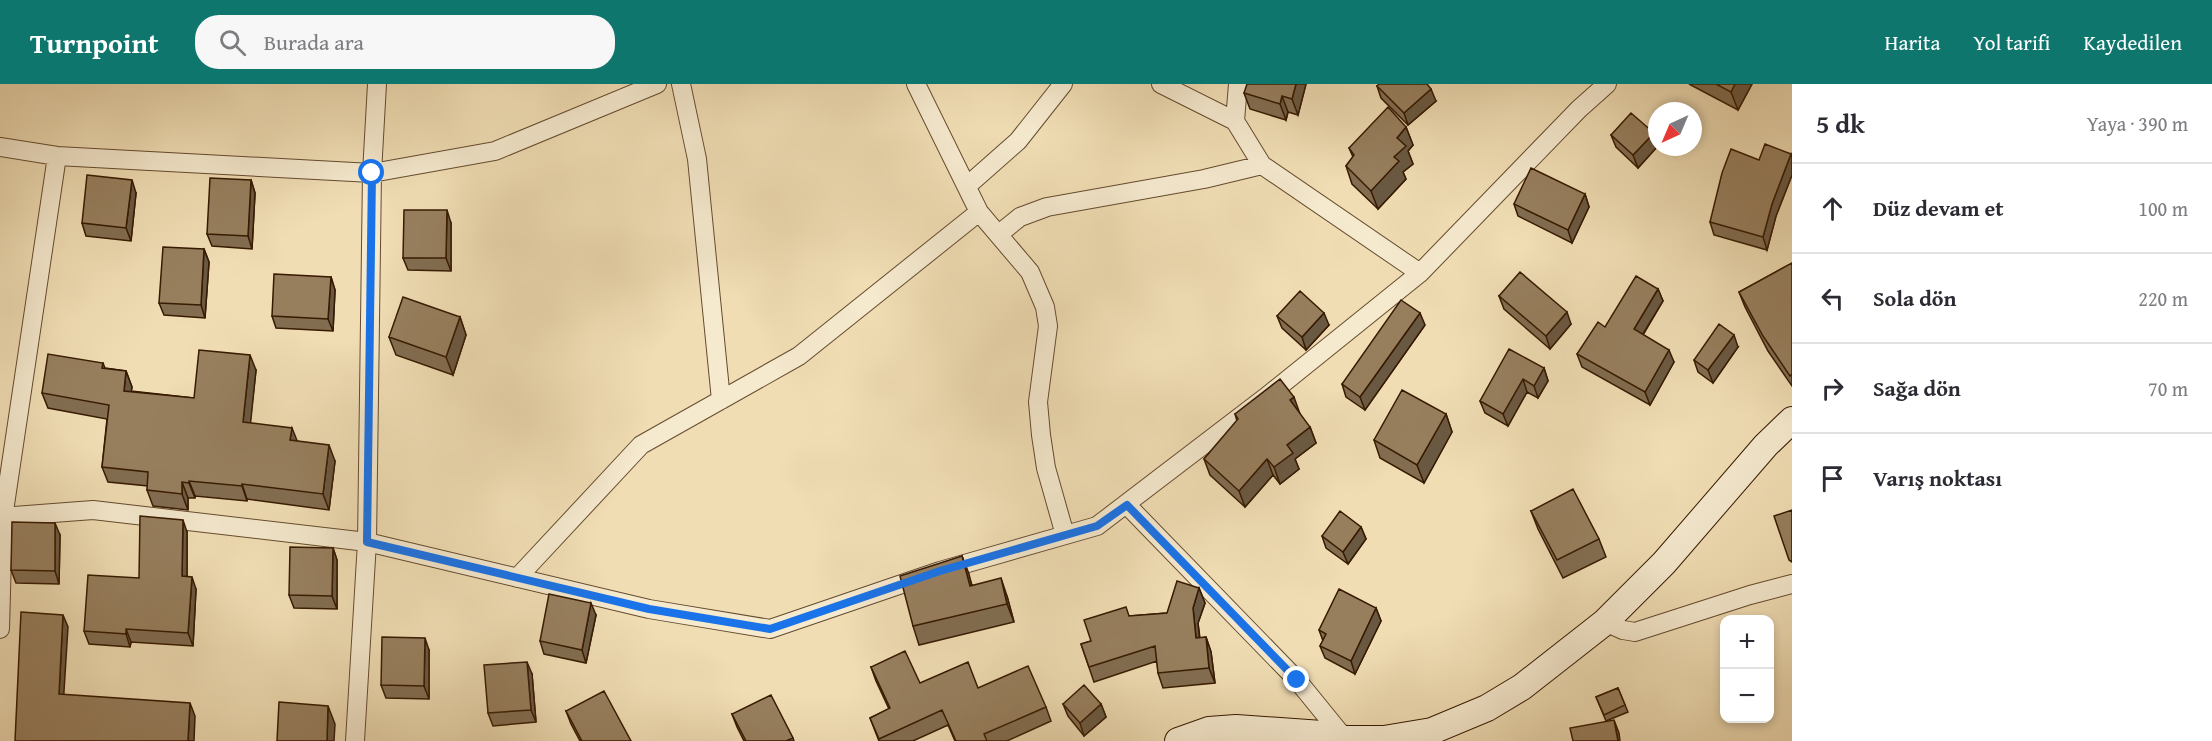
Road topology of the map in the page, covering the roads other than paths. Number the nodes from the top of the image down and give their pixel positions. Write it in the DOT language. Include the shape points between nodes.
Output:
graph roads {
  1 [pos="377,84"];
  2 [pos="657,84"];
  3 [pos="681,84"];
  4 [pos="916,84"];
  5 [pos="1063,84"];
  6 [pos="1161,84"];
  7 [pos="1238,84"];
  8 [pos="1608,84"];
  9 [pos="1235,122"];
  10 [pos="0,147"];
  11 [pos="57,156"];
  12 [pos="1262,165"];
  13 [pos="372,173"];
  14 [pos="967,186"];
  15 [pos="979,212"];
  16 [pos="999,234"];
  17 [pos="1420,273"];
  18 [pos="721,400"];
  19 [pos="1792,420"];
  20 [pos="1127,505"];
  21 [pos="2,517"];
  22 [pos="1065,535"];
  23 [pos="367,542"];
  24 [pos="518,578"];
  25 [pos="1792,584"];
  26 [pos="1605,622"];
  27 [pos="0,629"];
  28 [pos="1345,739"];
  29 [pos="355,741"];
  30 [pos="1178,741"];
  1 -- 13 [label="street"];
  2 -- 13 [label="street" via="495,152"];
  3 -- 18 [label="street" via="697,159"];
  4 -- 14 [label="street"];
  5 -- 14 [label="street" via="1018,141"];
  6 -- 9 [label="street"];
  7 -- 9 [label="street"];
  8 -- 17 [label="street"];
  9 -- 12 [label="street"];
  10 -- 11 [label="street"];
  11 -- 13 [label="street"];
  11 -- 21 [label="street"];
  12 -- 16 [label="street" via="1047,207 1020,217"];
  12 -- 17 [label="street"];
  13 -- 23 [label="street"];
  14 -- 15 [label="street"];
  15 -- 16 [label="street"];
  15 -- 18 [label="street" via="799,356"];
  16 -- 22 [label="street" via="1030,272 1045,307 1048,326 1038,402 1049,479"];
  17 -- 20 [label="street"];
  18 -- 24 [label="street" via="641,445"];
  19 -- 26 [label="street" via="1664,563"];
  20 -- 22 [label="street" via="1097,526"];
  20 -- 28 [label="street" via="1297,680"];
  21 -- 23 [label="street" via="93,510"];
  21 -- 27 [label="street"];
  22 -- 24 [label="street" via="940,571 770,629 649,609"];
  23 -- 24 [label="street"];
  23 -- 29 [label="street"];
  25 -- 26 [label="street" via="1635,632"];
  26 -- 28 [label="street" via="1522,687 1458,721 1407,737"];
  28 -- 30 [label="street" via="1236,728 1209,730"];
}
